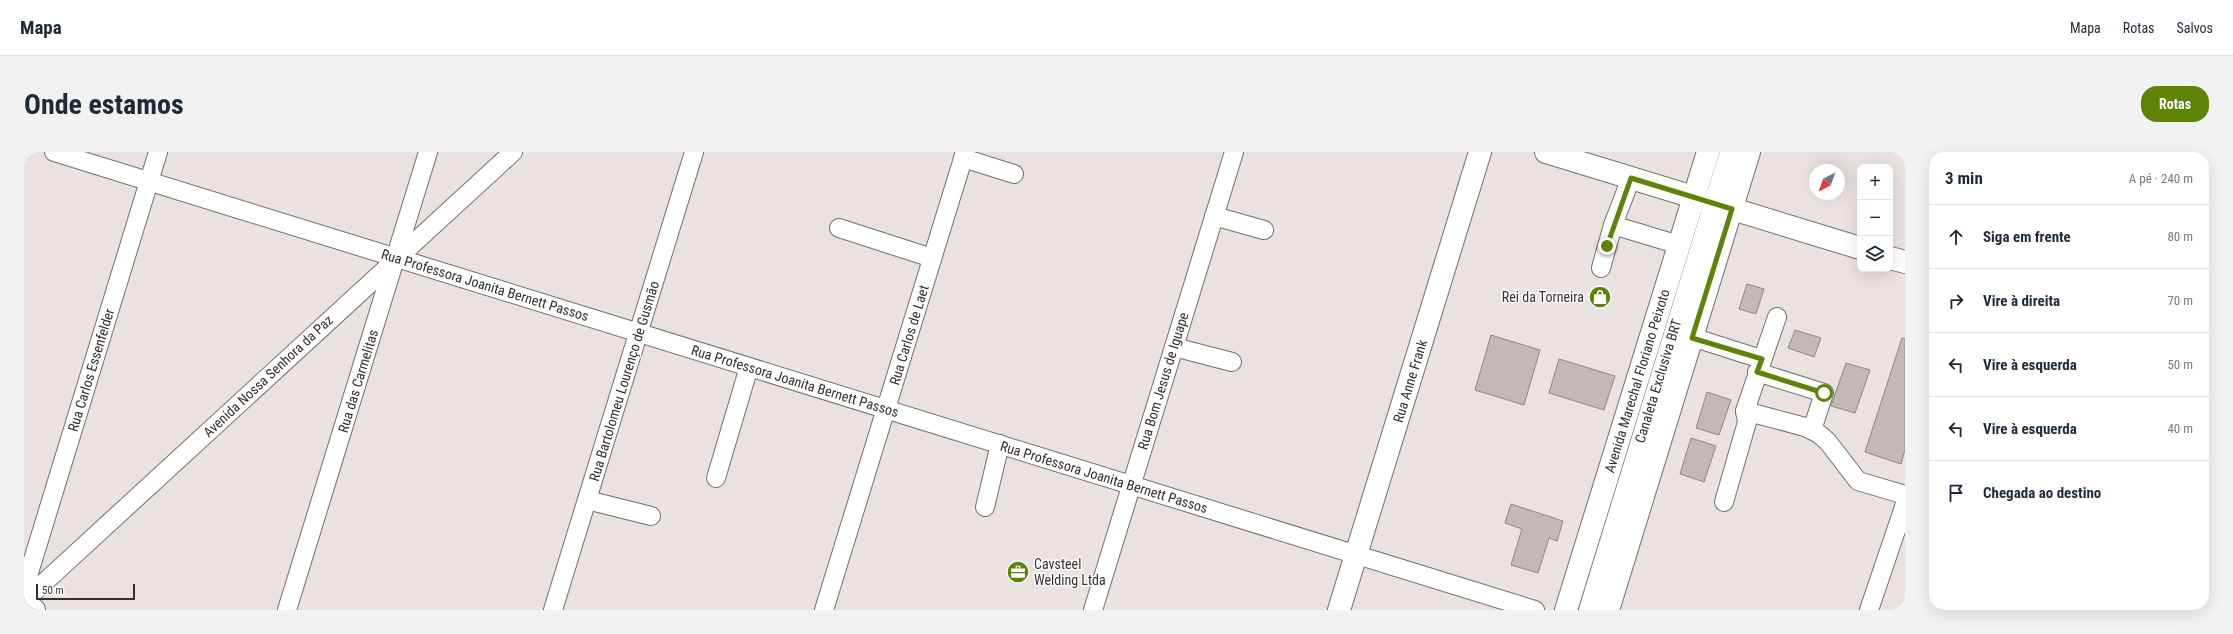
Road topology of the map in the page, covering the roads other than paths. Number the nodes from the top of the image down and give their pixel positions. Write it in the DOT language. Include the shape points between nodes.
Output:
graph roads {
  1 [pos="54,152"];
  2 [pos="158,152"];
  3 [pos="428,152"];
  4 [pos="512,152"];
  5 [pos="694,152"];
  6 [pos="1234,152"];
  7 [pos="1480,152"];
  8 [pos="1546,152"];
  9 [pos="1708,152"];
  10 [pos="1729,152"];
  11 [pos="1749,152"];
  12 [pos="964,155"];
  13 [pos="1014,174"];
  14 [pos="1631,178"];
  15 [pos="149,181"];
  16 [pos="1713,203"];
  17 [pos="1214,216"];
  18 [pos="1614,225"];
  19 [pos="839,228"];
  20 [pos="1264,230"];
  21 [pos="1679,245"];
  22 [pos="1857,247"];
  23 [pos="396,258"];
  24 [pos="932,258"];
  25 [pos="1893,259"];
  26 [pos="1905,262"];
  27 [pos="1601,268"];
  28 [pos="1777,317"];
  29 [pos="639,333"];
  30 [pos="1692,338"];
  31 [pos="1174,347"];
  32 [pos="1232,362"];
  33 [pos="1759,365"];
  34 [pos="749,367"];
  35 [pos="886,409"];
  36 [pos="1745,411"];
  37 [pos="1812,430"];
  38 [pos="1000,444"];
  39 [pos="716,478"];
  40 [pos="1131,485"];
  41 [pos="1905,495"];
  42 [pos="587,500"];
  43 [pos="1724,502"];
  44 [pos="1905,504"];
  45 [pos="985,507"];
  46 [pos="651,516"];
  47 [pos="1356,555"];
  48 [pos="24,589"];
  49 [pos="24,601"];
  50 [pos="24,607"];
  51 [pos="34,610"];
  52 [pos="287,610"];
  53 [pos="554,610"];
  54 [pos="824,610"];
  55 [pos="1093,610"];
  56 [pos="1339,610"];
  57 [pos="1535,610"];
  58 [pos="1566,610"];
  59 [pos="1588,610"];
  60 [pos="1608,610"];
  61 [pos="1869,610"];
  1 -- 15 [label="street, Rua Professora Joanita Bernett Passos"];
  2 -- 15 [label="street, Rua Carlos Essenfelder"];
  3 -- 23 [label="street, Rua das Carmelitas"];
  4 -- 23 [label="street, Avenida Nossa Senhora da Paz"];
  5 -- 29 [label="street, Rua Bartolomeu Lourenço de Gusmão"];
  6 -- 17 [label="street, Rua Bom Jesus de Iguape"];
  7 -- 47 [label="main road, Rua Anne Frank"];
  8 -- 14 [label="main road"];
  9 -- 16 [label="main road, Avenida Marechal Floriano Peixoto"];
  10 -- 16 [label="street, Canaleta Exclusiva BRT"];
  11 -- 16 [label="main road, Avenida Marechal Floriano Peixoto"];
  12 -- 13 [label="street"];
  12 -- 24 [label="street, Rua Carlos de Laet"];
  14 -- 16 [label="main road"];
  14 -- 18 [label="street"];
  15 -- 23 [label="street, Rua Professora Joanita Bernett Passos"];
  15 -- 48 [label="street, Rua Carlos Essenfelder"];
  16 -- 21 [label="main road, Avenida Marechal Floriano Peixoto"];
  16 -- 22 [label="main road"];
  16 -- 30 [label="main road, Avenida Marechal Floriano Peixoto"];
  16 -- 59 [label="street, Canaleta Exclusiva BRT"];
  17 -- 20 [label="street"];
  17 -- 31 [label="street, Rua Bom Jesus de Iguape"];
  18 -- 21 [label="street"];
  18 -- 27 [label="street"];
  19 -- 24 [label="street"];
  21 -- 58 [label="main road, Avenida Marechal Floriano Peixoto"];
  23 -- 29 [label="street, Rua Professora Joanita Bernett Passos"];
  23 -- 49 [label="street, Avenida Nossa Senhora da Paz"];
  23 -- 52 [label="street, Rua das Carmelitas"];
  24 -- 35 [label="street, Rua Carlos de Laet"];
  25 -- 26 [label="main road"];
  28 -- 33 [label="street"];
  29 -- 34 [label="street, Rua Professora Joanita Bernett Passos"];
  29 -- 42 [label="street, Rua Bartolomeu Lourenço de Gusmão"];
  30 -- 33 [label="street"];
  30 -- 60 [label="main road, Avenida Marechal Floriano Peixoto"];
  31 -- 32 [label="street"];
  31 -- 40 [label="street, Rua Bom Jesus de Iguape"];
  33 -- 36 [label="street"];
  33 -- 37 [label="street" via="1824,393"];
  34 -- 35 [label="street, Rua Professora Joanita Bernett Passos"];
  34 -- 39 [label="street"];
  35 -- 38 [label="street, Rua Professora Joanita Bernett Passos"];
  35 -- 54 [label="street, Rua Carlos de Laet"];
  36 -- 37 [label="street"];
  36 -- 43 [label="street" via="1747,422"];
  37 -- 41 [label="street" via="1828,442 1858,481"];
  38 -- 40 [label="street, Rua Professora Joanita Bernett Passos"];
  38 -- 45 [label="street"];
  40 -- 47 [label="street, Rua Professora Joanita Bernett Passos"];
  40 -- 55 [label="street, Rua Bom Jesus de Iguape"];
  42 -- 46 [label="street"];
  42 -- 53 [label="street, Rua Bartolomeu Lourenço de Gusmão"];
  44 -- 61 [label="street"];
  47 -- 56 [label="main road, Rua Anne Frank"];
  47 -- 57 [label="street, Rua Professora Joanita Bernett Passos"];
  50 -- 51 [label="main road"];
}
